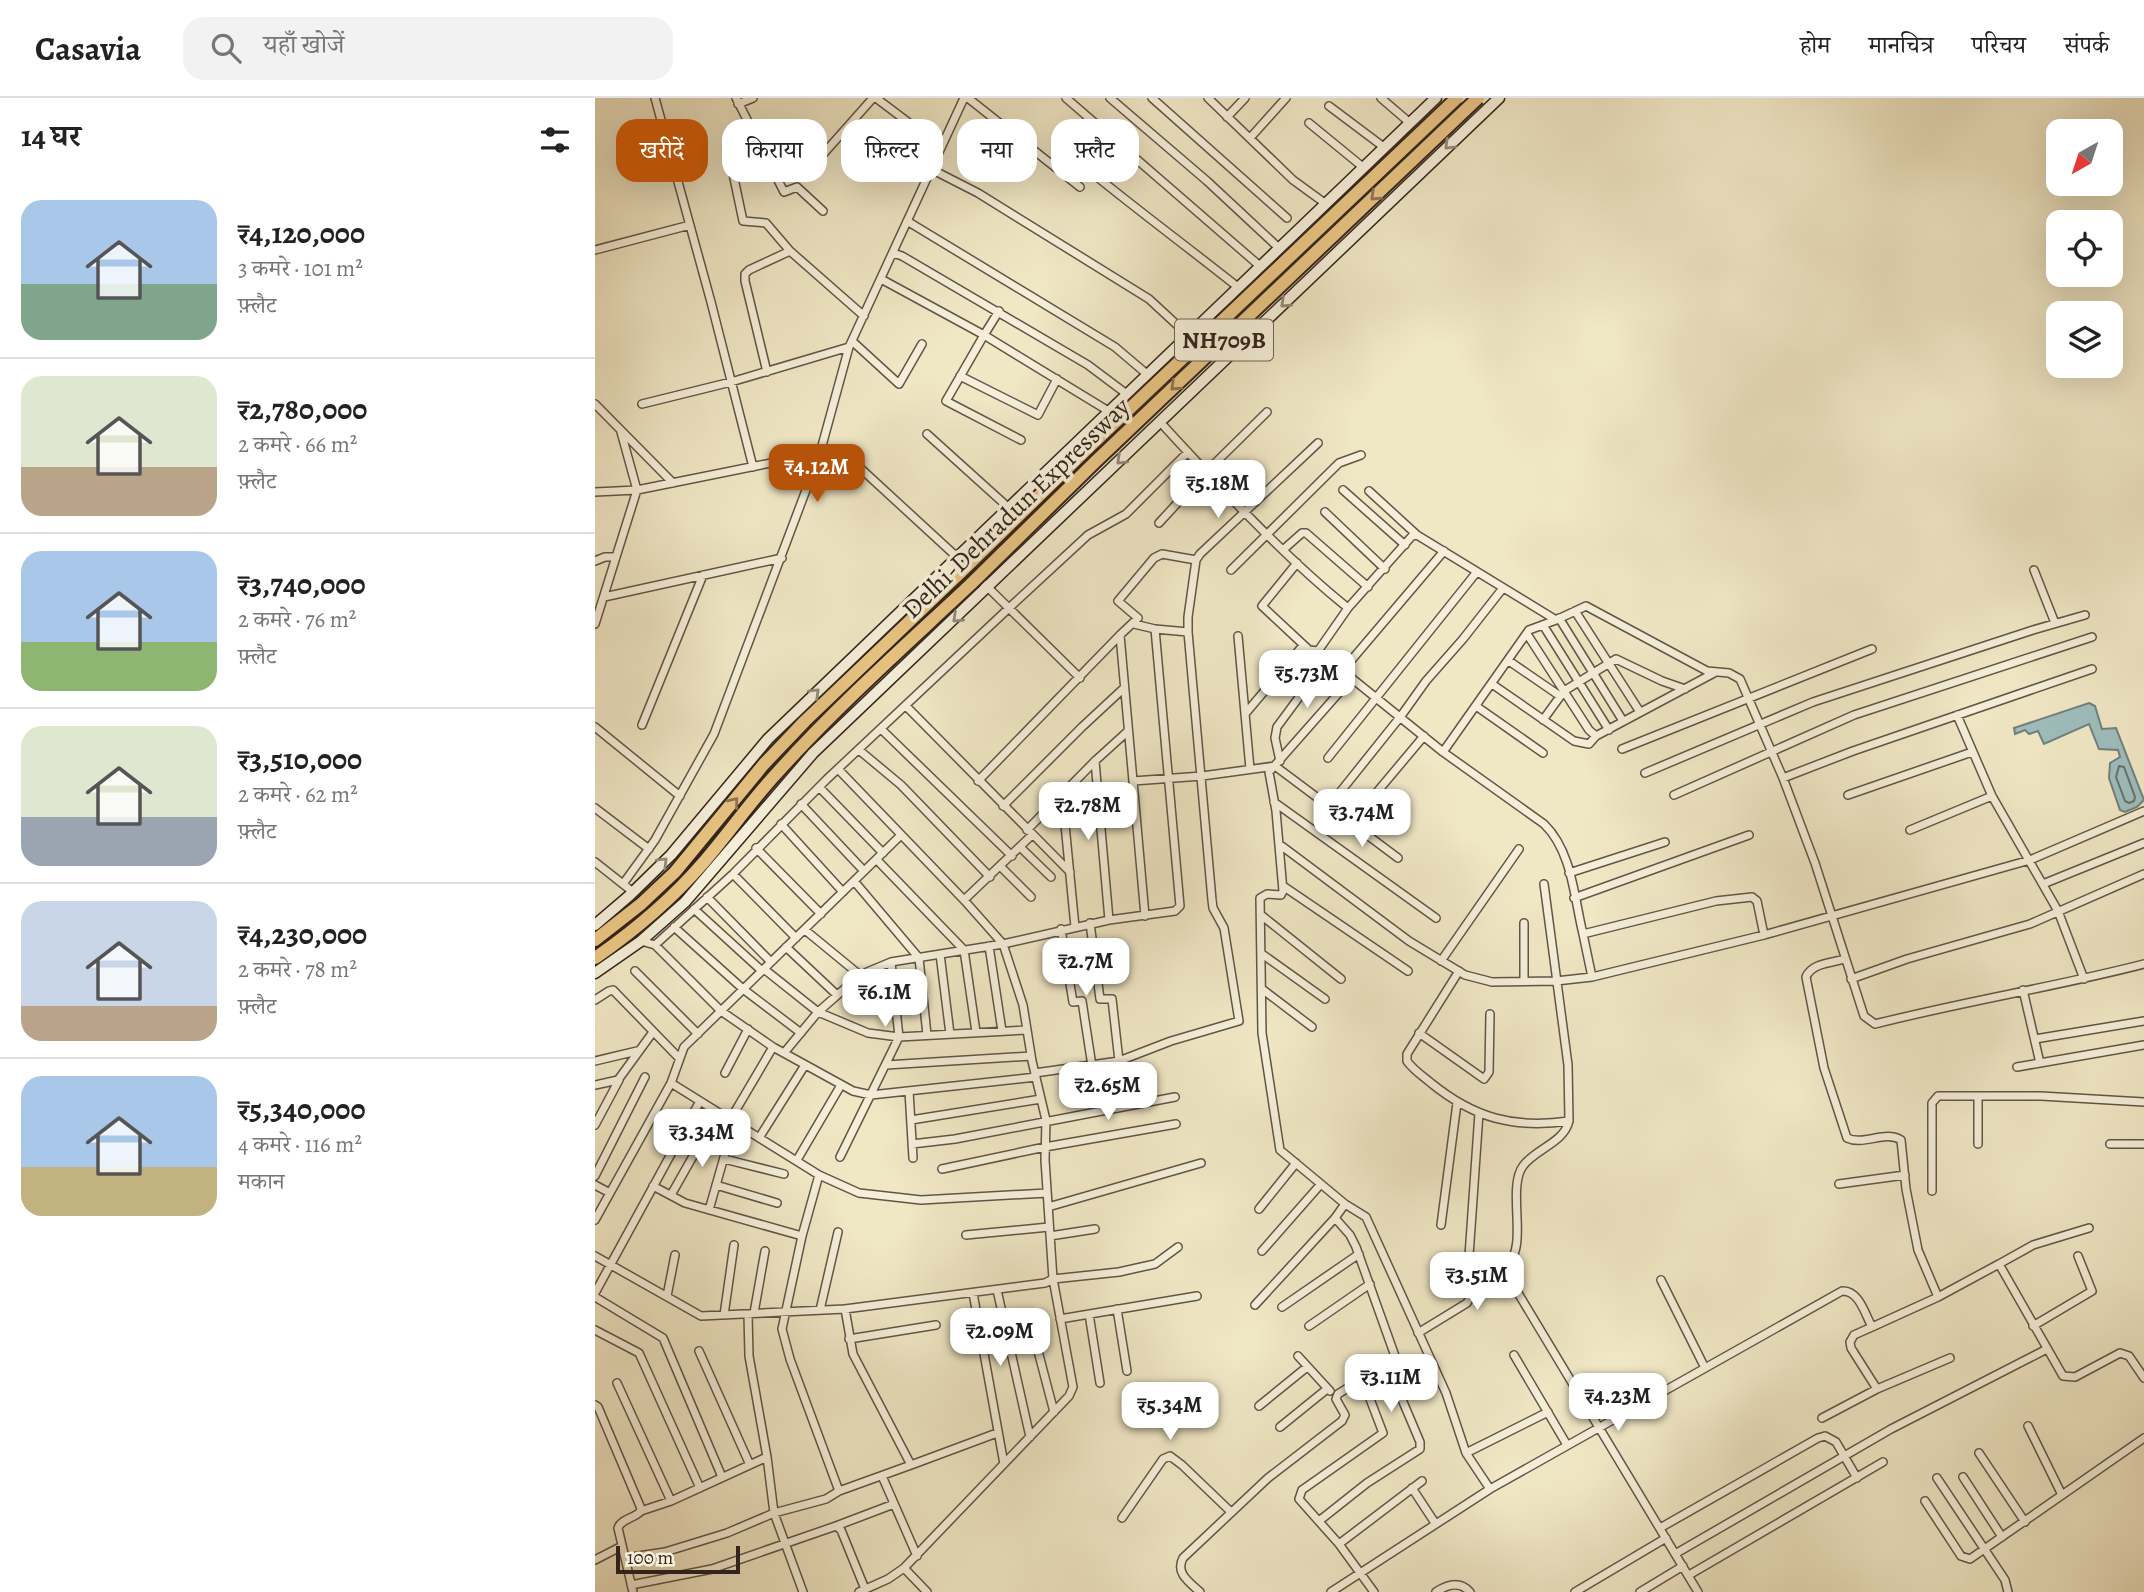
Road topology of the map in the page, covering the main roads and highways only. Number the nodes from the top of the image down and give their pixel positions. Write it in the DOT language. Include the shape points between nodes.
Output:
graph roads {
  1 [pos="1457,98"];
  2 [pos="1478,98"];
  3 [pos="595,940"];
  4 [pos="595,958"];
  3 -- 1 [label="highway, Delhi-Dehradun Expressway / NH709B, one-way, bridge" via="675,872 805,721"];
  2 -- 4 [label="highway, Delhi-Dehradun Expressway / NH709B, one-way, bridge" via="815,732 668,899"];
}
